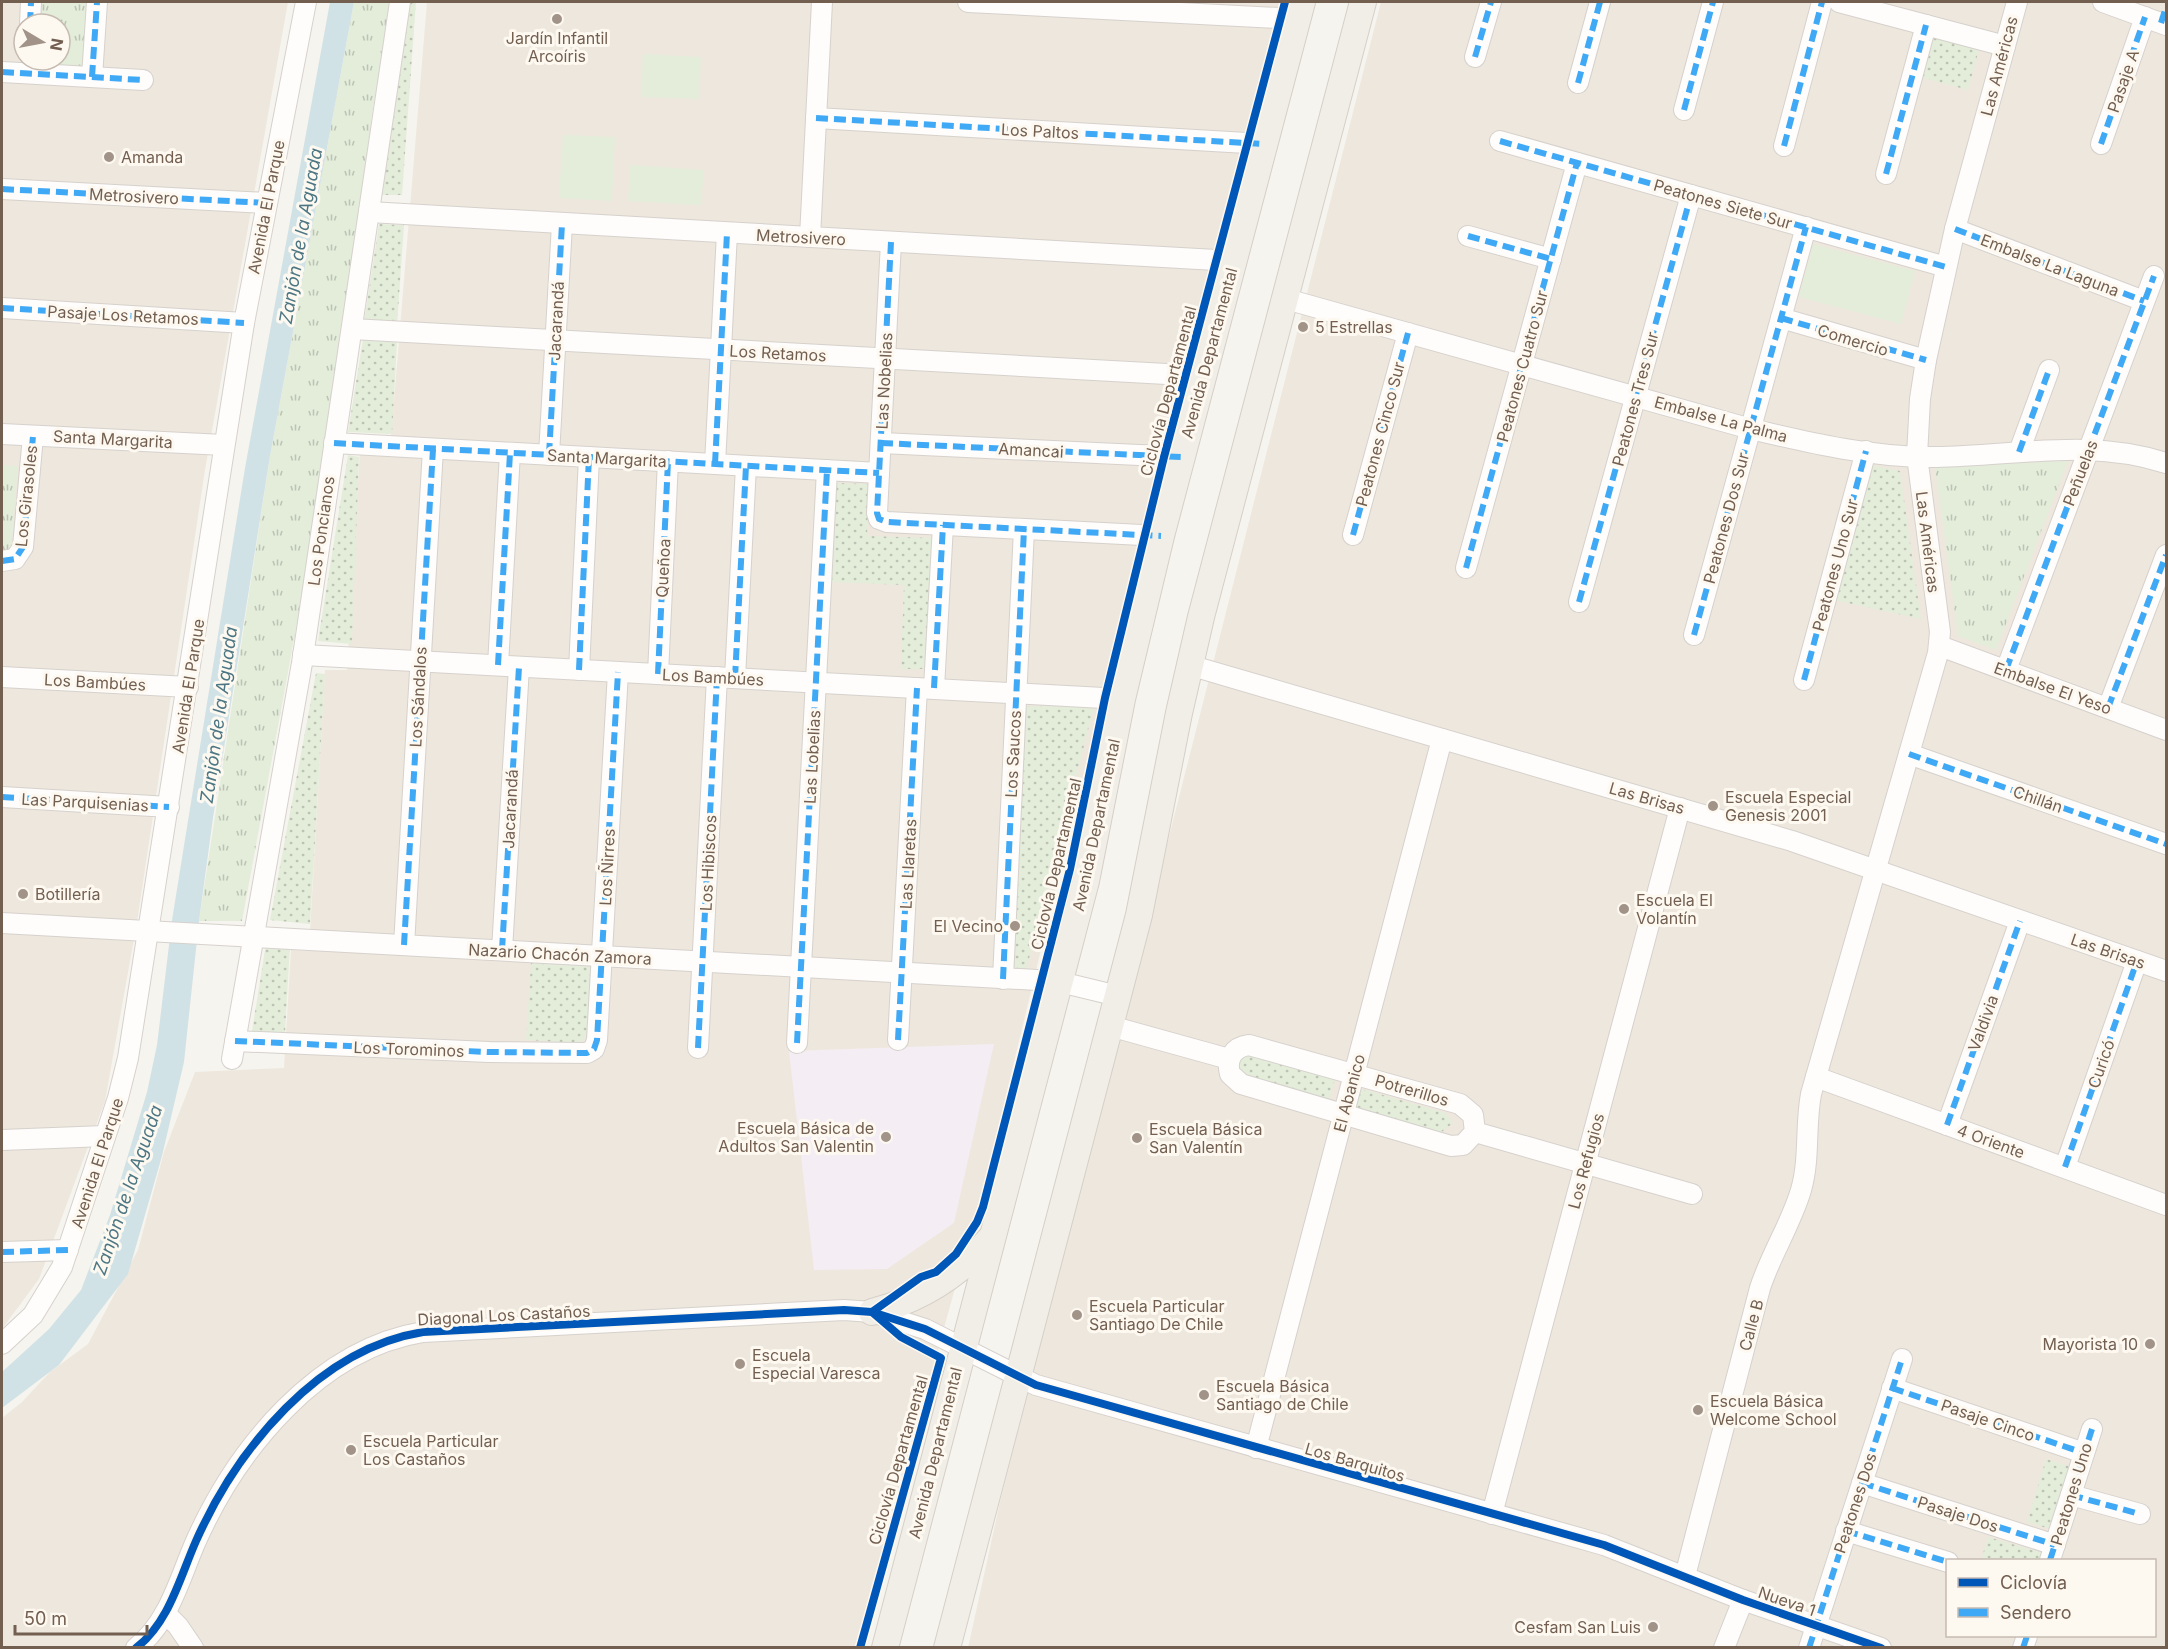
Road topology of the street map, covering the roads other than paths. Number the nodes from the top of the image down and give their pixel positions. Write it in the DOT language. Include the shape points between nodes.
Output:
graph roads {
  1 [pos="97,2"];
  2 [pos="306,2"];
  3 [pos="400,2"];
  4 [pos="822,2"];
  5 [pos="968,2"];
  6 [pos="987,2"];
  7 [pos="1363,2"];
  8 [pos="1491,2"];
  9 [pos="1600,2"];
  10 [pos="1713,2"];
  11 [pos="1822,2"];
  12 [pos="1839,2"];
  13 [pos="2017,2"];
  14 [pos="2103,2"];
  15 [pos="1299,10"];
  16 [pos="2160,18"];
  17 [pos="1926,25"];
  18 [pos="2005,46"];
  19 [pos="1475,57"];
  20 [pos="60,72"];
  21 [pos="92,77"];
  22 [pos="143,80"];
  23 [pos="1578,83"];
  24 [pos="1684,110"];
  25 [pos="816,118"];
  26 [pos="1500,141"];
  27 [pos="1264,144"];
  28 [pos="2101,144"];
  29 [pos="1784,146"];
  30 [pos="1577,163"];
  31 [pos="1886,174"];
  32 [pos="2,189"];
  33 [pos="1691,195"];
  34 [pos="266,203"];
  35 [pos="369,212"];
  36 [pos="562,224"];
  37 [pos="1806,227"];
  38 [pos="1955,230"];
  39 [pos="727,233"];
  40 [pos="1468,236"];
  41 [pos="810,237"];
  42 [pos="891,242"];
  43 [pos="1551,259"];
  44 [pos="1234,261"];
  45 [pos="1946,267"];
  46 [pos="2154,276"];
  47 [pos="1286,298"];
  48 [pos="2144,301"];
  49 [pos="2,308"];
  50 [pos="1781,318"];
  51 [pos="244,323"];
  52 [pos="352,329"];
  53 [pos="1408,333"];
  54 [pos="555,340"];
  55 [pos="721,350"];
  56 [pos="885,359"];
  57 [pos="1926,360"];
  58 [pos="1522,364"];
  59 [pos="2049,370"];
  60 [pos="1203,376"];
  61 [pos="1636,396"];
  62 [pos="1751,429"];
  63 [pos="2,434"];
  64 [pos="33,436"];
  65 [pos="334,443"];
  66 [pos="880,443"];
  67 [pos="224,445"];
  68 [pos="2089,448"];
  69 [pos="432,449"];
  70 [pos="1866,451"];
  71 [pos="2019,452"];
  72 [pos="510,453"];
  73 [pos="549,455"];
  74 [pos="1917,456"];
  75 [pos="589,457"];
  76 [pos="1182,457"];
  77 [pos="668,461"];
  78 [pos="2166,463"];
  79 [pos="715,464"];
  80 [pos="746,466"];
  81 [pos="827,470"];
  82 [pos="879,473"];
  83 [pos="943,525"];
  84 [pos="1024,529"];
  85 [pos="1353,535"];
  86 [pos="1161,536"];
  87 [pos="2166,555"];
  88 [pos="10,559"];
  89 [pos="1466,568"];
  90 [pos="1579,602"];
  91 [pos="1694,635"];
  92 [pos="1940,646"];
  93 [pos="303,655"];
  94 [pos="420,661"];
  95 [pos="498,665"];
  96 [pos="1189,665"];
  97 [pos="519,667"];
  98 [pos="579,670"];
  99 [pos="2006,670"];
  100 [pos="618,672"];
  101 [pos="657,674"];
  102 [pos="2,676"];
  103 [pos="726,677"];
  104 [pos="1804,680"];
  105 [pos="816,682"];
  106 [pos="188,687"];
  107 [pos="925,688"];
  108 [pos="1016,693"];
  109 [pos="1122,699"];
  110 [pos="2108,708"];
  111 [pos="2166,730"];
  112 [pos="1442,739"];
  113 [pos="1910,754"];
  114 [pos="2,797"];
  115 [pos="169,807"];
  116 [pos="1680,808"];
  117 [pos="2166,844"];
  118 [pos="1875,871"];
  119 [pos="2020,921"];
  120 [pos="2,923"];
  121 [pos="155,932"];
  122 [pos="253,936"];
  123 [pos="404,945"];
  124 [pos="502,951"];
  125 [pos="602,956"];
  126 [pos="2137,961"];
  127 [pos="703,962"];
  128 [pos="801,967"];
  129 [pos="2166,971"];
  130 [pos="902,973"];
  131 [pos="1003,979"];
  132 [pos="1060,982"];
  133 [pos="1118,996"];
  134 [pos="1110,1026"];
  135 [pos="898,1040"];
  136 [pos="797,1043"];
  137 [pos="698,1048"];
  138 [pos="233,1050"];
  139 [pos="583,1053"];
  140 [pos="1229,1059"];
  141 [pos="1354,1074"];
  142 [pos="1816,1077"];
  143 [pos="1343,1114"];
  144 [pos="1947,1125"];
  145 [pos="1475,1132"];
  146 [pos="105,1136"];
  147 [pos="2,1140"];
  148 [pos="1585,1164"];
  149 [pos="2065,1167"];
  150 [pos="1692,1194"];
  151 [pos="2166,1204"];
  152 [pos="991,1238"];
  153 [pos="68,1250"];
  154 [pos="2,1252"];
  155 [pos="872,1312"];
  156 [pos="2,1344"];
  157 [pos="962,1347"];
  158 [pos="1902,1359"];
  159 [pos="1017,1375"];
  160 [pos="1892,1388"];
  161 [pos="2092,1428"];
  162 [pos="1256,1448"];
  163 [pos="2084,1453"];
  164 [pos="1862,1483"];
  165 [pos="2071,1496"];
  166 [pos="1492,1514"];
  167 [pos="2140,1514"];
  168 [pos="1846,1531"];
  169 [pos="2053,1553"];
  170 [pos="1946,1562"];
  171 [pos="1685,1576"];
  172 [pos="1743,1600"];
  173 [pos="165,1612"];
  174 [pos="1815,1625"];
  175 [pos="136,1647"];
  176 [pos="193,1647"];
  177 [pos="885,1647"];
  178 [pos="948,1647"];
  179 [pos="1724,1647"];
  180 [pos="1809,1647"];
  181 [pos="1881,1647"];
  1 -- 21 [label="street"];
  2 -- 34 [label="street, Avenida El Parque"];
  3 -- 35 [label="street, Los Poncianos"];
  4 -- 25 [label="street"];
  5 -- 6 [label="street"];
  6 -- 15 [label="street"];
  7 -- 47 [label="main road"];
  8 -- 19 [label="street"];
  9 -- 23 [label="street"];
  10 -- 24 [label="street"];
  11 -- 29 [label="street"];
  12 -- 17 [label="street"];
  13 -- 18 [label="street, Las Américas"];
  14 -- 16 [label="street"];
  15 -- 27 [label="main road, Avenida Departamental"];
  16 -- 28 [label="street, Pasaje A"];
  17 -- 18 [label="street"];
  17 -- 31 [label="street"];
  18 -- 38 [label="street, Las Américas"];
  20 -- 21 [label="street"];
  21 -- 22 [label="street"];
  25 -- 27 [label="street, Los Paltos"];
  25 -- 41 [label="street"];
  26 -- 30 [label="street, Peatones Siete Sur"];
  27 -- 44 [label="main road, Avenida Departamental"];
  30 -- 33 [label="street, Peatones Siete Sur"];
  30 -- 43 [label="street, Peatones Cuatro Sur"];
  32 -- 34 [label="street, Metrosivero"];
  33 -- 37 [label="street, Peatones Siete Sur"];
  33 -- 61 [label="street, Peatones Tres Sur"];
  34 -- 51 [label="street, Avenida El Parque"];
  35 -- 36 [label="street, Metrosivero"];
  35 -- 52 [label="street, Los Poncianos"];
  36 -- 39 [label="street, Metrosivero"];
  36 -- 54 [label="street, Jacarandá"];
  37 -- 45 [label="street, Peatones Siete Sur"];
  37 -- 50 [label="street, Peatones Dos Sur"];
  38 -- 45 [label="street, Las Américas"];
  38 -- 48 [label="street, Embalse La Laguna"];
  39 -- 41 [label="street, Metrosivero"];
  39 -- 55 [label="street"];
  40 -- 43 [label="street"];
  41 -- 42 [label="street, Metrosivero"];
  42 -- 44 [label="street, Metrosivero"];
  42 -- 56 [label="street, Las Nobelias"];
  43 -- 58 [label="street, Peatones Cuatro Sur"];
  44 -- 60 [label="main road, Avenida Departamental"];
  45 -- 57 [label="street, Las Américas"];
  46 -- 48 [label="street, Peñuelas"];
  47 -- 53 [label="street, Embalse La Palma"];
  47 -- 96 [label="main road"];
  48 -- 68 [label="street, Peñuelas"];
  49 -- 51 [label="street, Pasaje Los Retamos"];
  50 -- 57 [label="street, Comercio"];
  50 -- 62 [label="street, Peatones Dos Sur"];
  51 -- 67 [label="street, Avenida El Parque"];
  52 -- 54 [label="street, Los Retamos"];
  52 -- 65 [label="street, Los Poncianos"];
  53 -- 58 [label="street, Embalse La Palma"];
  53 -- 85 [label="street, Peatones Cinco Sur"];
  54 -- 55 [label="street, Los Retamos"];
  54 -- 73 [label="street, Jacarandá"];
  55 -- 56 [label="street, Los Retamos"];
  55 -- 79 [label="street"];
  56 -- 60 [label="street, Los Retamos"];
  56 -- 66 [label="street, Las Nobelias"];
  57 -- 74 [label="street, Las Américas"];
  58 -- 61 [label="street, Embalse La Palma"];
  58 -- 89 [label="street, Peatones Cuatro Sur"];
  59 -- 71 [label="street"];
  60 -- 76 [label="main road, Avenida Departamental"];
  61 -- 62 [label="street, Embalse La Palma"];
  61 -- 90 [label="street, Peatones Tres Sur"];
  62 -- 70 [label="street, Embalse La Palma"];
  62 -- 91 [label="street, Peatones Dos Sur"];
  63 -- 64 [label="street, Santa Margarita"];
  64 -- 67 [label="street, Santa Margarita"];
  64 -- 88 [label="street, Los Girasoles" via="23,547"];
  65 -- 69 [label="street, Santa Margarita"];
  65 -- 93 [label="street, Los Poncianos"];
  66 -- 76 [label="street, Amancai"];
  66 -- 82 [label="street, Las Nobelias"];
  67 -- 106 [label="street, Avenida El Parque"];
  68 -- 71 [label="street, Embalse La Palma"];
  68 -- 78 [label="street, Embalse La Palma" via="2126,452"];
  68 -- 99 [label="street, Peñuelas"];
  69 -- 72 [label="street, Santa Margarita"];
  69 -- 94 [label="street, Los Sándalos"];
  70 -- 74 [label="street, Embalse La Palma"];
  70 -- 104 [label="street, Peatones Uno Sur"];
  71 -- 74 [label="street, Embalse La Palma"];
  72 -- 73 [label="street, Santa Margarita"];
  72 -- 95 [label="street"];
  73 -- 75 [label="street, Santa Margarita"];
  74 -- 92 [label="street, Las Américas"];
  75 -- 77 [label="street, Santa Margarita"];
  75 -- 98 [label="street"];
  76 -- 86 [label="main road, Avenida Departamental"];
  77 -- 79 [label="street, Santa Margarita"];
  77 -- 101 [label="street, Queñoa"];
  79 -- 80 [label="street, Santa Margarita"];
  80 -- 81 [label="street, Santa Margarita"];
  80 -- 103 [label="street, Los Hibiscos"];
  81 -- 82 [label="street, Santa Margarita"];
  81 -- 105 [label="street, Las Lobelias"];
  82 -- 83 [label="street, Las Nobelias" via="879,519"];
  83 -- 84 [label="street"];
  83 -- 107 [label="street, Las Llaretas"];
  84 -- 86 [label="street"];
  84 -- 108 [label="street, Los Saucos"];
  86 -- 109 [label="main road, Avenida Departamental"];
  87 -- 110 [label="street"];
  92 -- 99 [label="street, Embalse El Yeso"];
  92 -- 113 [label="street, Las Américas"];
  93 -- 94 [label="street, Los Bambúes"];
  93 -- 122 [label="street, Los Poncianos"];
  94 -- 95 [label="street, Los Bambúes"];
  94 -- 123 [label="street, Los Sándalos"];
  95 -- 97 [label="street, Los Bambúes"];
  96 -- 112 [label="street, Las Brisas"];
  96 -- 133 [label="main road" via="1148,875"];
  97 -- 98 [label="street, Los Bambúes"];
  97 -- 124 [label="street, Jacarandá"];
  98 -- 100 [label="street, Los Bambúes"];
  99 -- 110 [label="street, Embalse El Yeso"];
  100 -- 101 [label="street, Los Bambúes"];
  100 -- 125 [label="street, Los Ñirres"];
  101 -- 103 [label="street, Los Bambúes"];
  102 -- 106 [label="street, Los Bambúes"];
  103 -- 105 [label="street, Los Bambúes"];
  103 -- 127 [label="street, Los Hibiscos"];
  105 -- 107 [label="street, Los Bambúes"];
  105 -- 128 [label="street, Las Lobelias"];
  106 -- 115 [label="street, Avenida El Parque"];
  107 -- 108 [label="street, Los Bambúes"];
  107 -- 130 [label="street, Las Llaretas"];
  108 -- 109 [label="street, Los Bambúes"];
  108 -- 131 [label="street, Los Saucos"];
  109 -- 132 [label="main road, Avenida Departamental" via="1086,881"];
  110 -- 111 [label="street, Embalse El Yeso"];
  112 -- 116 [label="street, Las Brisas"];
  112 -- 141 [label="street, El Abanico"];
  113 -- 117 [label="street, Chillán"];
  113 -- 118 [label="street, Las Américas"];
  114 -- 115 [label="street, Las Parquisenias"];
  115 -- 121 [label="street, Avenida El Parque"];
  116 -- 118 [label="street, Las Brisas" via="1792,841"];
  116 -- 148 [label="street, Los Refugios"];
  118 -- 119 [label="street, Las Brisas"];
  118 -- 142 [label="street, Las Américas"];
  119 -- 126 [label="street, Las Brisas"];
  119 -- 144 [label="street, Valdivia"];
  120 -- 121 [label="street, Nazario Chacón Zamora"];
  121 -- 122 [label="street, Nazario Chacón Zamora"];
  121 -- 146 [label="street, Avenida El Parque" via="128,1058"];
  122 -- 123 [label="street, Nazario Chacón Zamora"];
  122 -- 138 [label="street, Los Poncianos"];
  123 -- 124 [label="street, Nazario Chacón Zamora"];
  124 -- 125 [label="street, Nazario Chacón Zamora"];
  125 -- 127 [label="street, Nazario Chacón Zamora"];
  125 -- 139 [label="street, Los Ñirres" via="596,1045"];
  126 -- 129 [label="street, Las Brisas"];
  126 -- 149 [label="street, Curicó"];
  127 -- 128 [label="street, Nazario Chacón Zamora"];
  127 -- 137 [label="street, Los Hibiscos"];
  128 -- 130 [label="street, Nazario Chacón Zamora"];
  128 -- 136 [label="street, Las Lobelias"];
  130 -- 131 [label="street, Nazario Chacón Zamora"];
  130 -- 135 [label="street, Las Llaretas"];
  131 -- 132 [label="street, Nazario Chacón Zamora"];
  132 -- 133 [label="street, Nazario Chacón Zamora"];
  132 -- 152 [label="main road, Avenida Departamental"];
  133 -- 134 [label="main road"];
  134 -- 140 [label="street"];
  134 -- 159 [label="main road"];
  138 -- 139 [label="street, Los Torominos"];
  140 -- 141 [label="street, Potrerillos" via="1238,1048 1249,1045"];
  140 -- 143 [label="street" via="1230,1074 1241,1084"];
  141 -- 143 [label="street, El Abanico"];
  141 -- 145 [label="street, Potrerillos" via="1465,1106 1473,1115"];
  142 -- 144 [label="street, 4 Oriente"];
  142 -- 171 [label="street, Calle B" via="1808,1110 1807,1161 1801,1192 1760,1288"];
  143 -- 145 [label="street" via="1451,1146 1463,1145"];
  143 -- 162 [label="street, El Abanico"];
  144 -- 149 [label="street, 4 Oriente"];
  145 -- 148 [label="street"];
  146 -- 147 [label="street"];
  146 -- 153 [label="street, Avenida El Parque"];
  148 -- 150 [label="street"];
  148 -- 166 [label="street, Los Refugios"];
  149 -- 151 [label="street, 4 Oriente"];
  152 -- 155 [label="main road" via="967,1264 938,1286"];
  152 -- 157 [label="main road, Avenida Departamental"];
  153 -- 154 [label="street"];
  153 -- 156 [label="street, Avenida El Parque" via="44,1300"];
  155 -- 157 [label="street, Diagonal Los Castaños" via="925,1329"];
  155 -- 173 [label="street, Diagonal Los Castaños" via="821,1311 441,1331 384,1341 332,1369 293,1403 253,1448 209,1514"];
  157 -- 159 [label="street, Diagonal Los Castaños"];
  157 -- 177 [label="main road, Avenida Departamental"];
  158 -- 160 [label="street, Peatones Dos"];
  159 -- 162 [label="street, Los Barquitos" via="1036,1385"];
  159 -- 178 [label="main road"];
  160 -- 163 [label="street, Pasaje Cinco"];
  160 -- 164 [label="street, Peatones Dos"];
  161 -- 163 [label="street, Peatones Uno"];
  162 -- 166 [label="street, Los Barquitos"];
  163 -- 165 [label="street, Peatones Uno"];
  164 -- 168 [label="street, Peatones Dos"];
  164 -- 169 [label="street, Pasaje Dos"];
  165 -- 167 [label="street"];
  165 -- 169 [label="street, Peatones Uno"];
  166 -- 171 [label="street, Los Barquitos" via="1604,1545"];
  168 -- 170 [label="street"];
  168 -- 174 [label="street, Peatones Dos"];
  171 -- 172 [label="street, Nueva 1"];
  172 -- 174 [label="street, Nueva 1"];
  172 -- 179 [label="street"];
  173 -- 175 [label="street, Diagonal Los Castaños"];
  173 -- 176 [label="street"];
  174 -- 180 [label="street, Peatones Dos"];
  174 -- 181 [label="street, Nueva 1"];
}
